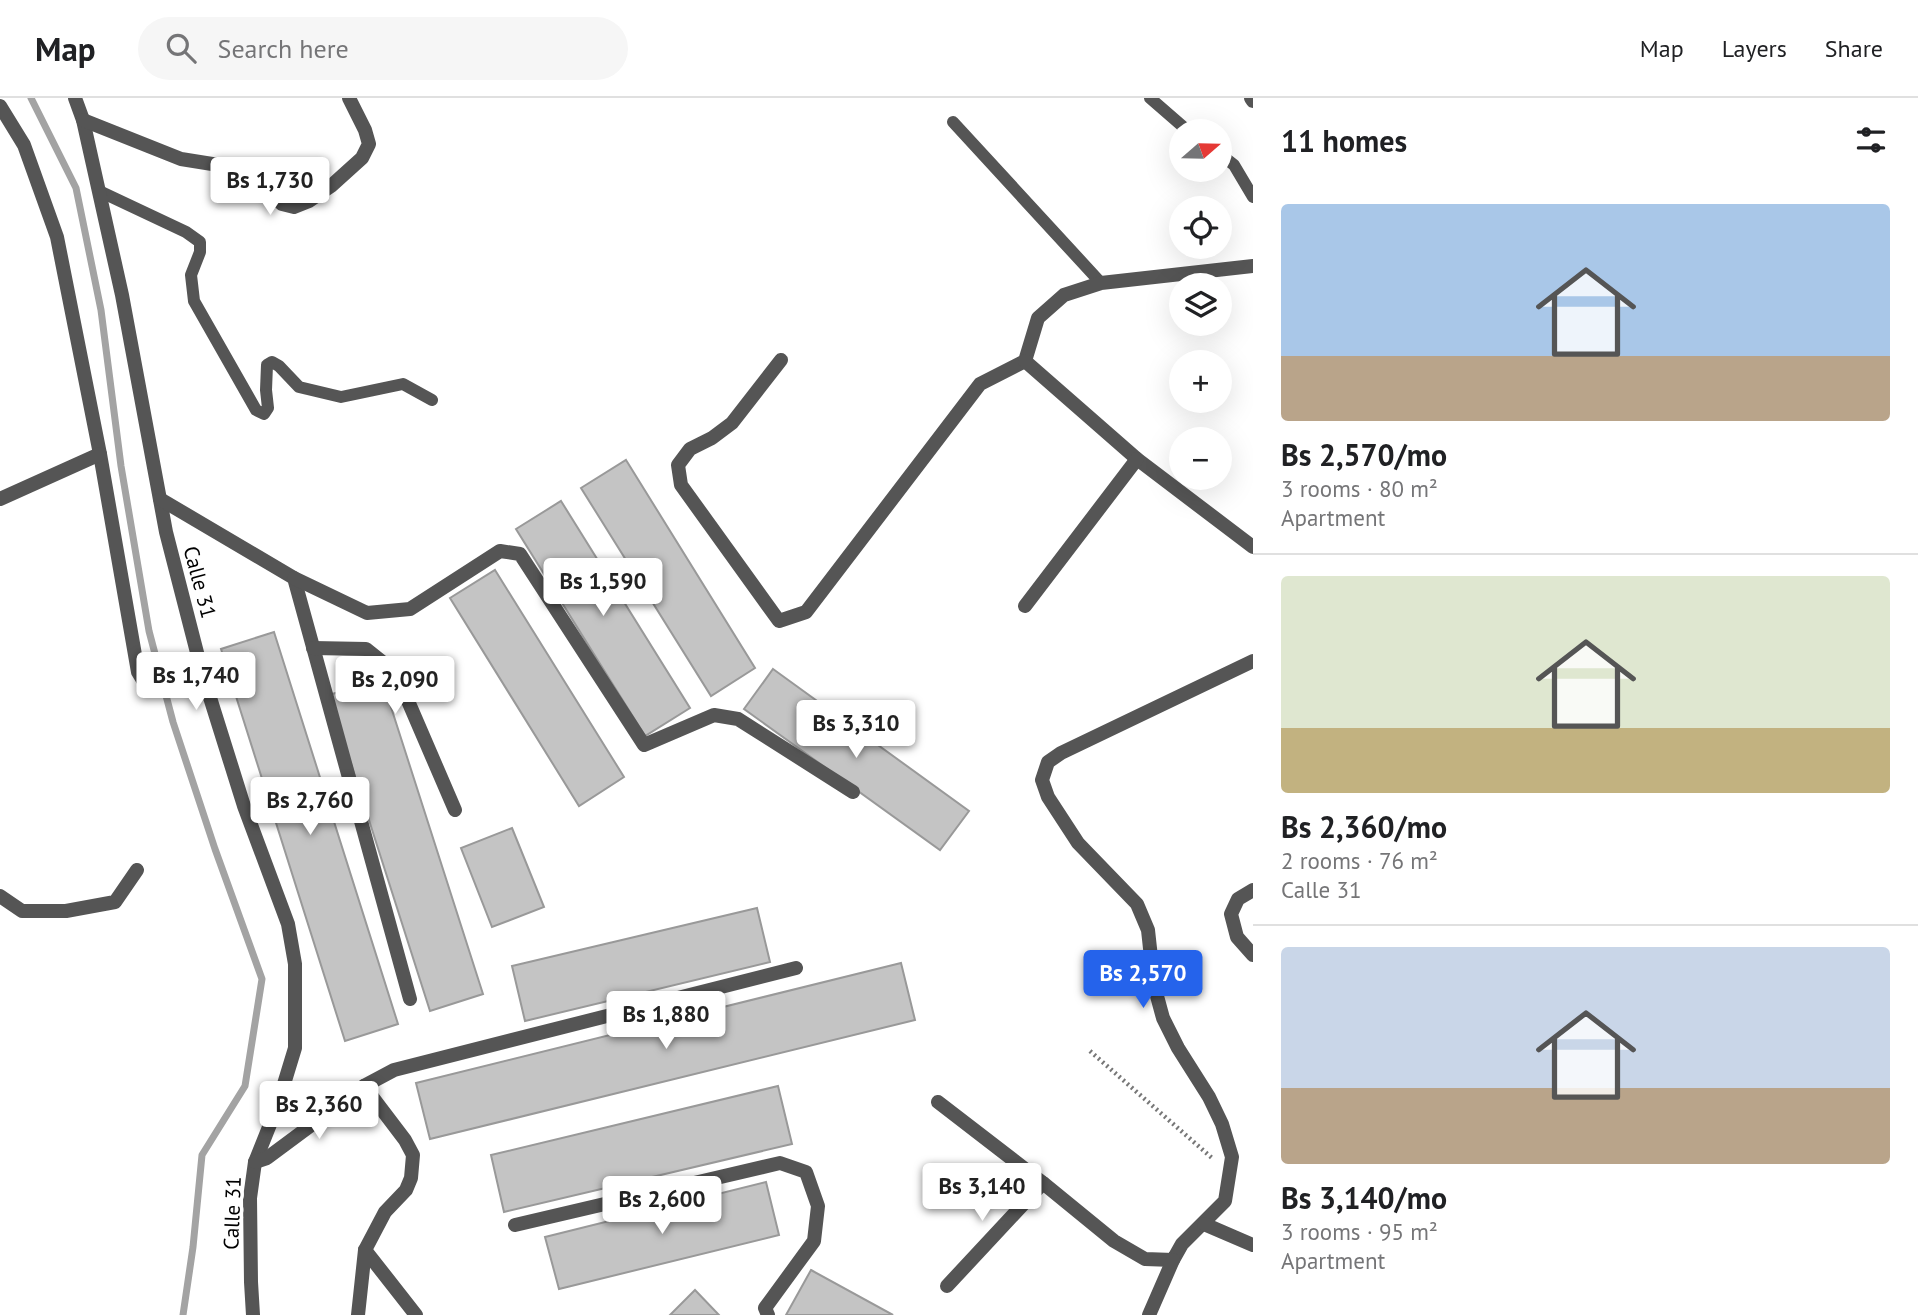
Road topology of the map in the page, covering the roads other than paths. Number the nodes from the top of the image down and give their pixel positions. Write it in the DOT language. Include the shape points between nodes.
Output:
graph roads {
  1 [pos="75,98"];
  2 [pos="349,98"];
  3 [pos="1150,98"];
  4 [pos="0,106"];
  5 [pos="1174,119"];
  6 [pos="83,120"];
  7 [pos="953,122"];
  8 [pos="1232,164"];
  9 [pos="99,191"];
  10 [pos="1253,197"];
  11 [pos="1253,266"];
  12 [pos="1101,283"];
  13 [pos="781,360"];
  14 [pos="1025,361"];
  15 [pos="432,400"];
  16 [pos="100,454"];
  17 [pos="1136,459"];
  18 [pos="0,499"];
  19 [pos="160,499"];
  20 [pos="1253,547"];
  21 [pos="294,578"];
  22 [pos="1025,606"];
  23 [pos="313,648"];
  24 [pos="1253,661"];
  25 [pos="202,672"];
  26 [pos="853,792"];
  27 [pos="454,810"];
  28 [pos="136,870"];
  29 [pos="1253,890"];
  30 [pos="0,896"];
  31 [pos="1253,955"];
  32 [pos="796,968"];
  33 [pos="410,999"];
  34 [pos="363,1086"];
  35 [pos="938,1102"];
  36 [pos="255,1162"];
  37 [pos="1043,1183"];
  38 [pos="1204,1224"];
  39 [pos="515,1225"];
  40 [pos="1253,1245"];
  41 [pos="365,1250"];
  42 [pos="1173,1260"];
  43 [pos="947,1286"];
  44 [pos="253,1315"];
  45 [pos="358,1315"];
  46 [pos="416,1315"];
  47 [pos="768,1315"];
  48 [pos="1149,1315"];
  1 -- 6 [label="street, Calle 31"];
  2 -- 6 [label="street" via="369,144 362,158 331,186 294,207 282,204 252,177 231,167 181,159"];
  3 -- 5 [label="lane"];
  4 -- 16 [label="street" via="24,145 57,237"];
  6 -- 9 [label="street, Calle 31"];
  7 -- 12 [label="lane"];
  8 -- 10 [label="lane"];
  9 -- 15 [label="lane" via="200,242 191,275 194,301 256,410 264,414 268,408 267,365 272,362 299,387 341,397 402,384"];
  9 -- 19 [label="street, Calle 31"];
  11 -- 12 [label="street"];
  12 -- 14 [label="street" via="1064,295 1038,318"];
  13 -- 14 [label="street" via="732,423 690,449 678,465 681,485 779,621 806,612 979,384"];
  14 -- 17 [label="street"];
  16 -- 18 [label="street"];
  16 -- 25 [label="street" via="138,672 153,689"];
  17 -- 20 [label="street"];
  17 -- 22 [label="street"];
  19 -- 21 [label="street"];
  19 -- 25 [label="street, Calle 31"];
  21 -- 23 [label="street"];
  21 -- 26 [label="street" via="367,613 410,610 500,551 520,554 644,745 714,715 738,719"];
  23 -- 27 [label="street" via="366,649 396,673"];
  23 -- 33 [label="street"];
  24 -- 38 [label="street" via="1061,753 1048,762 1042,779 1048,797 1078,843 1137,904 1148,930 1163,1018 1222,1125 1232,1157 1225,1201"];
  25 -- 36 [label="street, Calle 31" via="244,806 288,924 295,964 295,1048"];
  28 -- 30 [label="street" via="115,902 66,911 22,911"];
  29 -- 31 [label="street" via="1238,899 1231,914 1237,937"];
  32 -- 34 [label="street" via="394,1070"];
  34 -- 36 [label="street" via="267,1158"];
  34 -- 41 [label="street" via="413,1155 406,1190 385,1212"];
  35 -- 37 [label="street"];
  36 -- 44 [label="street, Calle 31" via="250,1198"];
  37 -- 42 [label="street" via="1114,1241 1144,1259"];
  37 -- 43 [label="street"];
  38 -- 40 [label="street"];
  38 -- 42 [label="street" via="1182,1244"];
  39 -- 47 [label="street" via="780,1163 793,1167 806,1172 818,1206 814,1241 765,1308"];
  41 -- 45 [label="street"];
  41 -- 46 [label="street"];
  42 -- 48 [label="street"];
}
